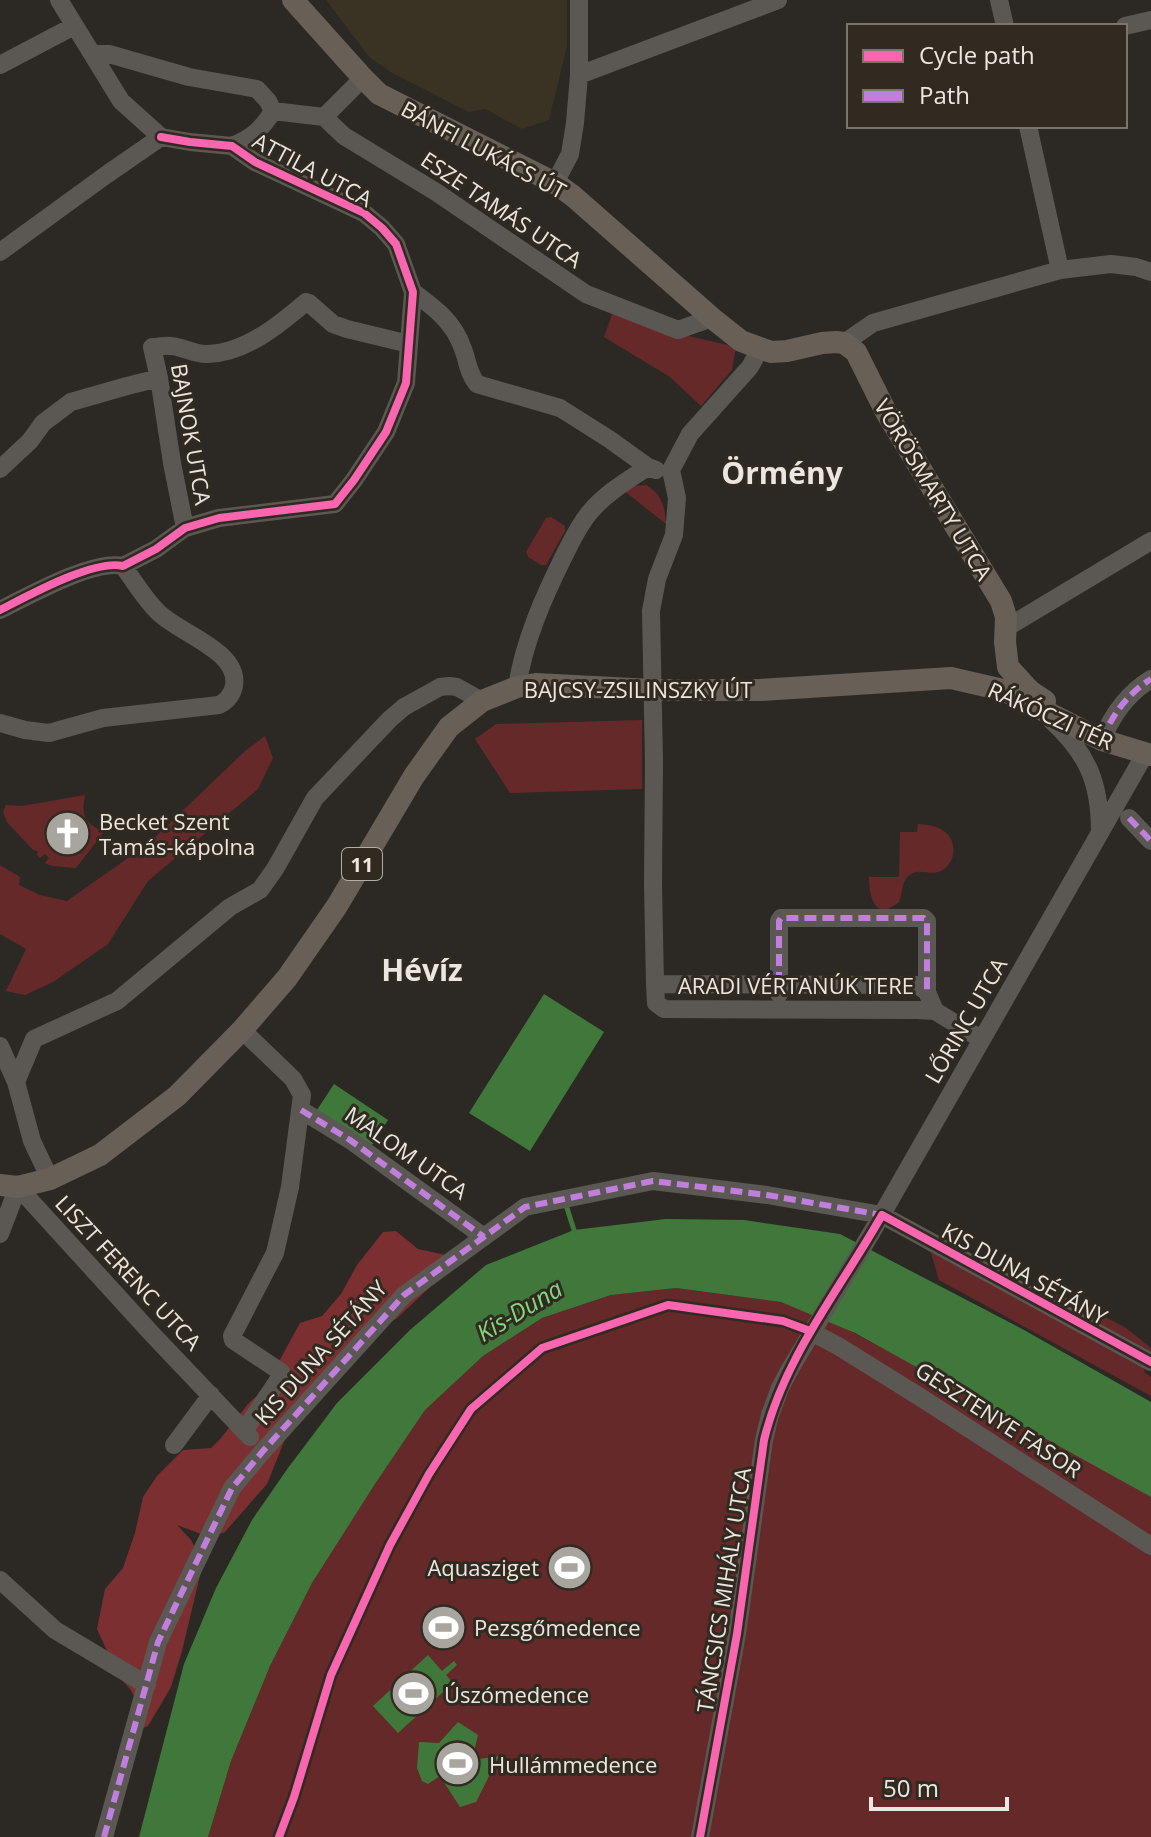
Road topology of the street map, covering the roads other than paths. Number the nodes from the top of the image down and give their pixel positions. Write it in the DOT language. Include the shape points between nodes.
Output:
graph roads {
  1 [pos="59,0"];
  2 [pos="293,0"];
  3 [pos="579,0"];
  4 [pos="778,0"];
  5 [pos="999,0"];
  6 [pos="1151,20"];
  7 [pos="1005,24"];
  8 [pos="74,26"];
  9 [pos="1127,26"];
  10 [pos="92,54"];
  11 [pos="0,65"];
  12 [pos="579,75"];
  13 [pos="363,78"];
  14 [pos="273,111"];
  15 [pos="324,117"];
  16 [pos="1028,128"];
  17 [pos="161,137"];
  18 [pos="232,146"];
  19 [pos="555,183"];
  20 [pos="0,252"];
  21 [pos="1060,270"];
  22 [pos="1151,272"];
  23 [pos="413,292"];
  24 [pos="712,318"];
  25 [pos="844,343"];
  26 [pos="409,344"];
  27 [pos="760,349"];
  28 [pos="159,378"];
  29 [pos="648,467"];
  30 [pos="0,469"];
  31 [pos="671,470"];
  32 [pos="185,528"];
  33 [pos="1151,541"];
  34 [pos="123,566"];
  35 [pos="0,610"];
  36 [pos="1005,635"];
  37 [pos="1151,679"];
  38 [pos="861,683"];
  39 [pos="979,683"];
  40 [pos="517,687"];
  41 [pos="652,690"];
  42 [pos="482,701"];
  43 [pos="1039,709"];
  44 [pos="0,723"];
  45 [pos="1099,732"];
  46 [pos="1148,754"];
  47 [pos="1129,818"];
  48 [pos="1100,835"];
  49 [pos="1151,841"];
  50 [pos="655,984"];
  51 [pos="779,984"];
  52 [pos="927,992"];
  53 [pos="779,1009"];
  54 [pos="935,1011"];
  55 [pos="242,1030"];
  56 [pos="981,1039"];
  57 [pos="0,1046"];
  58 [pos="16,1082"];
  59 [pos="301,1110"];
  60 [pos="50,1179"];
  61 [pos="9,1186"];
  62 [pos="878,1222"];
  63 [pos="2,1224"];
  64 [pos="484,1237"];
  65 [pos="819,1336"];
  66 [pos="798,1354"];
  67 [pos="1151,1362"];
  68 [pos="208,1392"];
  69 [pos="174,1445"];
  70 [pos="1151,1546"];
  71 [pos="0,1580"];
  72 [pos="147,1685"];
  73 [pos="104,1837"];
  74 [pos="700,1837"];
  1 -- 8 [label="street"];
  2 -- 13 [label="main road, BÁNFI LUKÁCS ÚT"];
  3 -- 12 [label="street"];
  4 -- 12 [label="street"];
  5 -- 7 [label="street"];
  6 -- 9 [label="street"];
  8 -- 10 [label="street"];
  8 -- 11 [label="street"];
  10 -- 14 [label="street" via="257,89"];
  10 -- 17 [label="street" via="121,101"];
  12 -- 19 [label="street" via="570,154"];
  13 -- 15 [label="street"];
  13 -- 19 [label="main road, BÁNFI LUKÁCS ÚT" via="379,94"];
  14 -- 15 [label="street"];
  14 -- 18 [label="street" via="262,128"];
  15 -- 24 [label="street, ESZE TAMÁS UTCA" via="344,136 586,294 678,330"];
  16 -- 21 [label="street"];
  17 -- 18 [label="street, ATTILA UTCA"];
  17 -- 20 [label="street"];
  18 -- 23 [label="street, ATTILA UTCA" via="364,213 396,244"];
  19 -- 24 [label="main road, BÁNFI LUKÁCS ÚT"];
  21 -- 22 [label="street" via="1111,264"];
  21 -- 25 [label="street" via="873,323"];
  23 -- 26 [label="street, ATTILA UTCA"];
  23 -- 29 [label="street" via="453,326 477,384 560,408"];
  24 -- 27 [label="main road, BÁNFI LUKÁCS ÚT"];
  25 -- 27 [label="main road"];
  25 -- 36 [label="main road, VÖRÖSMARTY UTCA" via="856,352 886,412 994,590 1006,617"];
  26 -- 28 [label="street, BAJNOK UTCA" via="333,324 306,302 267,333 220,352 205,355 152,347"];
  26 -- 32 [label="street, ATTILA UTCA" via="406,383 386,432 335,504 219,518"];
  27 -- 31 [label="street" via="690,434"];
  28 -- 30 [label="street" via="71,402"];
  28 -- 32 [label="street, BAJNOK UTCA"];
  29 -- 31 [label="street"];
  29 -- 40 [label="street" via="610,493 579,525 534,623"];
  31 -- 41 [label="street" via="676,514 651,611"];
  32 -- 34 [label="street"];
  33 -- 36 [label="street"];
  34 -- 35 [label="street" via="113,563 77,574"];
  34 -- 44 [label="street" via="157,612 223,656 234,676 226,701 103,718 49,733"];
  36 -- 39 [label="main road"];
  36 -- 45 [label="main road, VÖRÖSMARTY UTCA" via="1008,667 1030,691"];
  37 -- 45 [label="street"];
  38 -- 39 [label="main road, RÁKÓCZI TÉR / 11" via="933,678"];
  38 -- 41 [label="main road, BAJCSY-ZSILINSZKY ÚT / 11"];
  39 -- 43 [label="main road, RÁKÓCZI TÉR / 11"];
  40 -- 41 [label="main road, BAJCSY-ZSILINSZKY ÚT / 11"];
  40 -- 42 [label="main road, BAJCSY-ZSILINSZKY ÚT / 11"];
  41 -- 50 [label="street"];
  42 -- 55 [label="main road, BAJCSY-ZSILINSZKY ÚT / 11" via="440,739 314,941"];
  42 -- 58 [label="street" via="457,687 440,687 390,719 315,798 260,890 230,907 117,1001 34,1039"];
  43 -- 45 [label="main road, RÁKÓCZI TÉR / 11"];
  43 -- 48 [label="street" via="1067,735 1093,776"];
  45 -- 46 [label="main road, RÁKÓCZI TÉR / 11"];
  46 -- 48 [label="street, LŐRINC UTCA"];
  47 -- 49 [label="street"];
  48 -- 56 [label="street, LŐRINC UTCA"];
  50 -- 51 [label="street, ARADI VÉRTANÚK TERE"];
  50 -- 53 [label="street, ARADI VÉRTANÚK TERE" via="656,1003 664,1009"];
  51 -- 52 [label="street, ARADI VÉRTANÚK TERE" via="917,985"];
  51 -- 52 [label="street, ARADI VÉRTANÚK TERE" via="781,918 924,918"];
  51 -- 53 [label="street"];
  52 -- 54 [label="street, ARADI VÉRTANÚK TERE"];
  53 -- 54 [label="street, ARADI VÉRTANÚK TERE"];
  54 -- 56 [label="street, ARADI VÉRTANÚK TERE"];
  55 -- 59 [label="street" via="293,1079 302,1095"];
  55 -- 60 [label="main road, BAJCSY-ZSILINSZKY ÚT / 11" via="135,1130 100,1155"];
  56 -- 62 [label="street, LŐRINC UTCA"];
  57 -- 58 [label="street"];
  58 -- 60 [label="street" via="32,1141"];
  59 -- 64 [label="street, MALOM UTCA"];
  59 -- 68 [label="street, LISZT FERENC UTCA" via="275,1253 232,1336 281,1376 249,1436"];
  60 -- 61 [label="main road, BAJCSY-ZSILINSZKY ÚT / 11"];
  61 -- 63 [label="street"];
  61 -- 68 [label="street, LISZT FERENC UTCA"];
  62 -- 64 [label="street, KIS DUNA SÉTÁNY" via="767,1195 653,1181 525,1207"];
  62 -- 66 [label="street, LŐRINC UTCA"];
  62 -- 67 [label="street, KIS DUNA SÉTÁNY"];
  64 -- 72 [label="street, KIS DUNA SÉTÁNY" via="404,1295 232,1488 158,1642"];
  65 -- 70 [label="street, GESZTENYE FASOR"];
  66 -- 74 [label="street, TÁNCSICS MIHÁLY UTCA" via="780,1388 764,1440 737,1634"];
  68 -- 69 [label="street"];
  71 -- 72 [label="street" via="55,1630"];
  72 -- 73 [label="street, KIS DUNA SÉTÁNY"];
}
